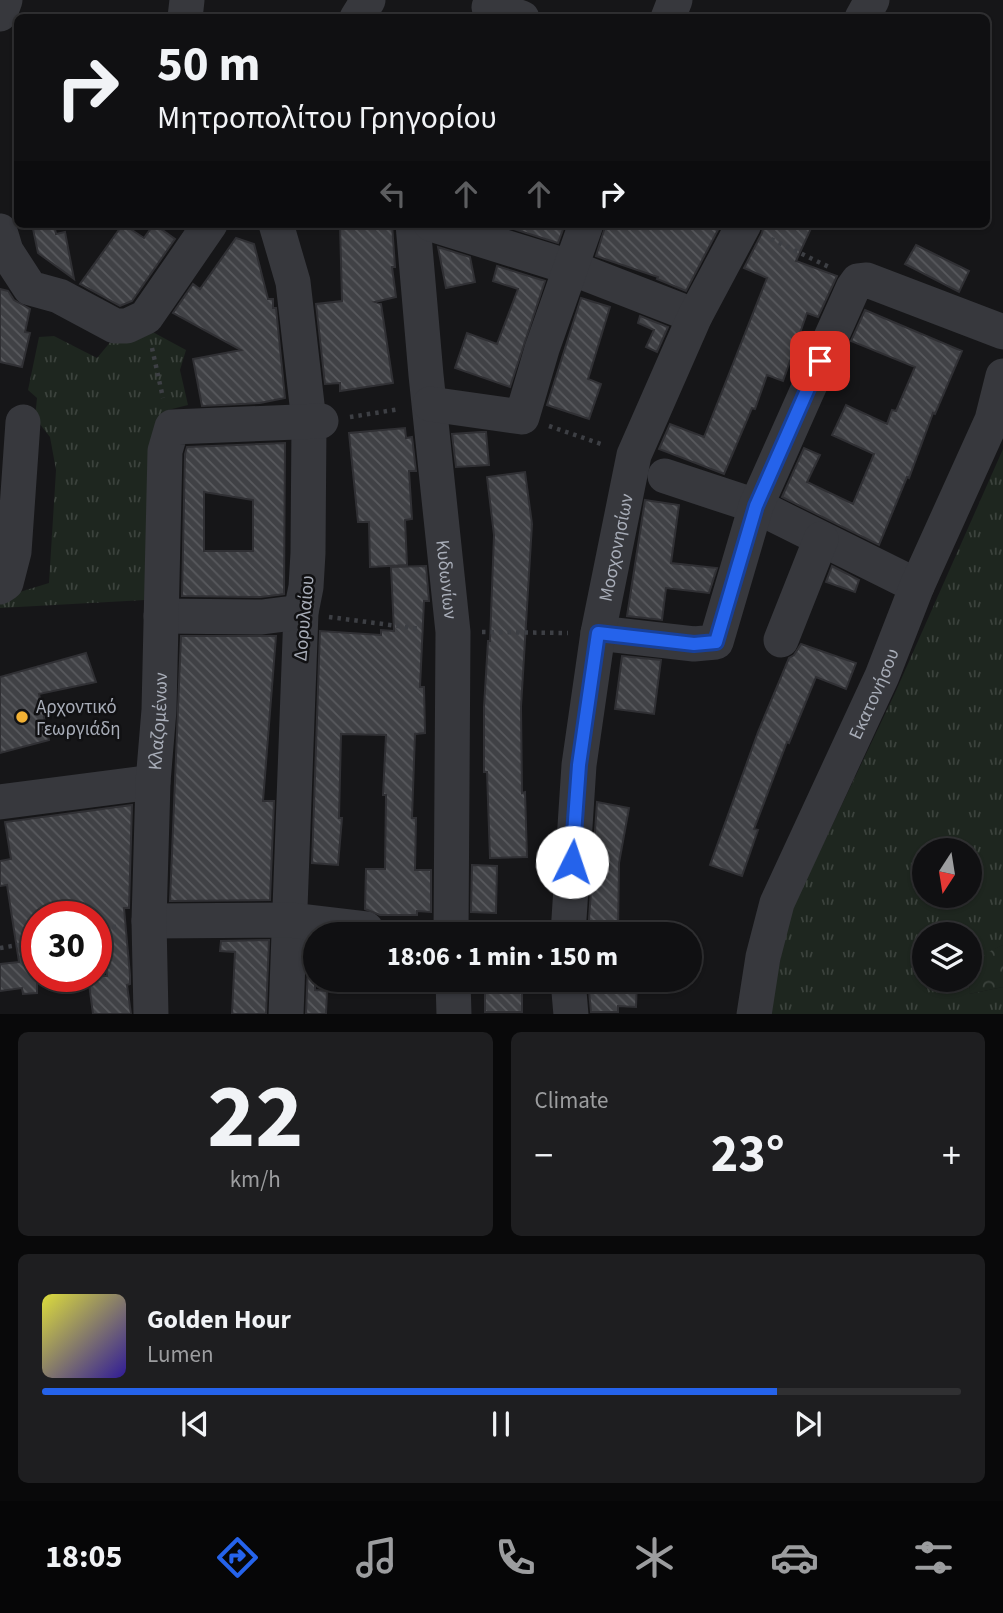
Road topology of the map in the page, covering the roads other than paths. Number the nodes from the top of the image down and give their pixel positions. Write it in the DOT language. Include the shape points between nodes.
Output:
graph roads {
  1 [pos="5,0"];
  2 [pos="488,8"];
  3 [pos="508,14"];
  4 [pos="0,15"];
  5 [pos="207,228"];
  6 [pos="277,228"];
  7 [pos="414,228"];
  8 [pos="444,228"];
  9 [pos="584,228"];
  10 [pos="741,228"];
  11 [pos="0,231"];
  12 [pos="569,267"];
  13 [pos="695,316"];
  14 [pos="1003,332"];
  15 [pos="1003,376"];
  16 [pos="430,404"];
  17 [pos="315,421"];
  18 [pos="23,422"];
  19 [pos="665,476"];
  20 [pos="756,506"];
  21 [pos="821,539"];
  22 [pos="917,586"];
  23 [pos="0,587"];
  24 [pos="301,612"];
  25 [pos="161,616"];
  26 [pos="598,633"];
  27 [pos="782,640"];
  28 [pos="153,782"];
  29 [pos="0,802"];
  30 [pos="290,920"];
  31 [pos="149,921"];
  32 [pos="307,922"];
  33 [pos="451,922"];
  34 [pos="569,922"];
  35 [pos="453,992"];
  36 [pos="569,992"];
  37 [pos="151,1014"];
  38 [pos="286,1014"];
  39 [pos="454,1014"];
  40 [pos="570,1014"];
  41 [pos="754,1014"];
  1 -- 4 [label="street"];
  2 -- 3 [label="street"];
  5 -- 11 [label="street" via="146,317 127,326 115,326 60,296 30,288 6,251"];
  6 -- 17 [label="street, Δορυλαίου" via="293,282"];
  7 -- 16 [label="street, Κυδωνίων"];
  8 -- 12 [label="street"];
  9 -- 12 [label="street"];
  10 -- 13 [label="street, Μοσχονησίων"];
  12 -- 13 [label="street"];
  12 -- 16 [label="street" via="522,417"];
  13 -- 26 [label="street, Μοσχονησίων" via="634,455"];
  14 -- 20 [label="street" via="867,280 858,281"];
  15 -- 22 [label="street, Εκατονήσου" via="992,419"];
  16 -- 33 [label="street, Κυδωνίων" via="453,632"];
  17 -- 24 [label="street, Δορυλαίου"];
  17 -- 25 [label="street, Κλαζομένων" via="172,427 162,489"];
  18 -- 23 [label="street" via="14,552 6,583"];
  19 -- 20 [label="street"];
  20 -- 21 [label="street"];
  20 -- 26 [label="street" via="716,642 694,644"];
  21 -- 22 [label="street"];
  21 -- 27 [label="street"];
  22 -- 41 [label="street, Εκατονήσου" via="777,903"];
  24 -- 25 [label="street" via="262,617"];
  24 -- 30 [label="street, Δορυλαίου"];
  25 -- 28 [label="street, Κλαζομένων"];
  26 -- 34 [label="street, Μοσχονησίων" via="579,765"];
  28 -- 29 [label="street"];
  28 -- 31 [label="street, Κλαζομένων"];
  30 -- 31 [label="street"];
  30 -- 32 [label="street"];
  30 -- 38 [label="street, Δορυλαίου"];
  31 -- 37 [label="street, Κλαζομένων"];
  35 -- 39 [label="street"];
  36 -- 40 [label="street"];
}
